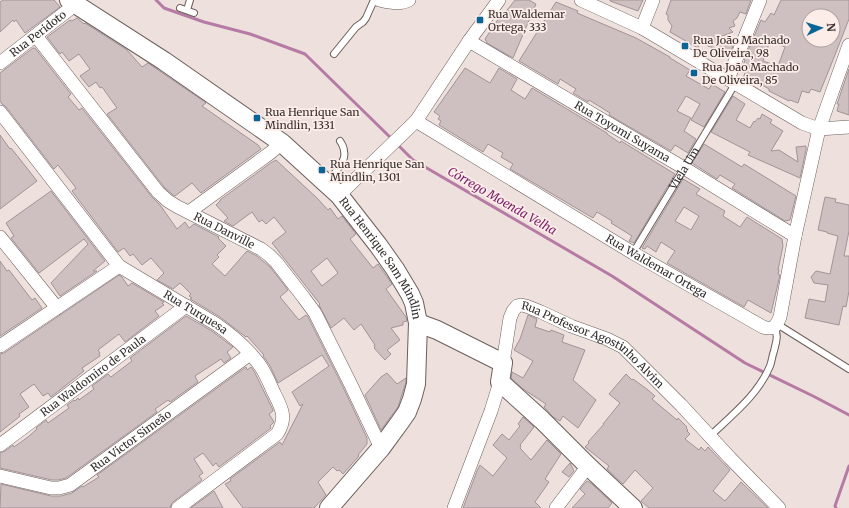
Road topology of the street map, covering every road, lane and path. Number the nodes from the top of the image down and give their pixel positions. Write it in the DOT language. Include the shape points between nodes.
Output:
graph roads {
  1 [pos="190,0"];
  2 [pos="374,0"];
  3 [pos="379,0"];
  4 [pos="409,0"];
  5 [pos="499,0"];
  6 [pos="581,0"];
  7 [pos="653,0"];
  8 [pos="760,0"];
  9 [pos="72,2"];
  10 [pos="180,8"];
  11 [pos="187,10"];
  12 [pos="194,13"];
  13 [pos="642,28"];
  14 [pos="36,36"];
  15 [pos="469,41"];
  16 [pos="849,45"];
  17 [pos="334,54"];
  18 [pos="0,63"];
  19 [pos="732,82"];
  20 [pos="0,112"];
  21 [pos="412,125"];
  22 [pos="849,128"];
  23 [pos="819,129"];
  24 [pos="340,142"];
  25 [pos="282,143"];
  26 [pos="684,168"];
  27 [pos="333,189"];
  28 [pos="189,212"];
  29 [pos="795,236"];
  30 [pos="0,238"];
  31 [pos="633,253"];
  32 [pos="119,266"];
  33 [pos="186,306"];
  34 [pos="57,308"];
  35 [pos="418,323"];
  36 [pos="776,326"];
  37 [pos="0,346"];
  38 [pos="250,354"];
  39 [pos="503,363"];
  40 [pos="849,369"];
  41 [pos="500,382"];
  42 [pos="710,436"];
  43 [pos="0,445"];
  44 [pos="381,448"];
  45 [pos="588,466"];
  46 [pos="0,476"];
  47 [pos="178,508"];
  48 [pos="329,508"];
  49 [pos="454,508"];
  50 [pos="556,508"];
  51 [pos="633,508"];
  52 [pos="779,508"];
  1 -- 11 [label="lane"];
  2 -- 17 [label="lane" via="366,18"];
  3 -- 4 [label="street" via="395,3"];
  5 -- 15 [label="street"];
  6 -- 13 [label="street"];
  7 -- 13 [label="street"];
  8 -- 19 [label="street"];
  9 -- 14 [label="street, Rua Peridoto"];
  9 -- 25 [label="street, Rua Henrique Sam Mindlin" via="164,61"];
  10 -- 11 [label="lane"];
  11 -- 12 [label="lane"];
  13 -- 19 [label="street"];
  14 -- 18 [label="street, Rua Peridoto"];
  14 -- 28 [label="street, Rua Danville" via="158,192 168,201"];
  15 -- 21 [label="street"];
  15 -- 26 [label="street, Rua Toyomi Suyama"];
  16 -- 23 [label="street"];
  19 -- 23 [label="street" via="802,123"];
  19 -- 26 [label="lane, Viela Um"];
  20 -- 32 [label="street, Rua Turquesa"];
  21 -- 27 [label="street" via="382,154"];
  21 -- 31 [label="street, Rua Waldemar Ortega"];
  22 -- 23 [label="street"];
  23 -- 29 [label="street"];
  24 -- 27 [label="lane" via="345,152"];
  25 -- 27 [label="street, Rua Henrique Sam Mindlin"];
  25 -- 28 [label="street"];
  26 -- 29 [label="street, Rua Toyomi Suyama"];
  26 -- 31 [label="lane, Viela Um"];
  27 -- 35 [label="street, Rua Henrique Sam Mindlin" via="395,269 414,303"];
  28 -- 44 [label="street, Rua Danville" via="261,249 277,263 315,314"];
  29 -- 36 [label="street" via="780,317"];
  30 -- 34 [label="street"];
  31 -- 36 [label="street, Rua Waldemar Ortega" via="763,327"];
  32 -- 33 [label="street, Rua Turquesa"];
  32 -- 34 [label="street"];
  33 -- 38 [label="street, Rua Turquesa" via="228,332"];
  33 -- 43 [label="street, Rua Waldomiro de Paula"];
  34 -- 37 [label="street"];
  35 -- 39 [label="street"];
  35 -- 44 [label="street, Rua Henrique Sam Mindlin" via="416,384 412,399 407,412"];
  36 -- 40 [label="lane"];
  36 -- 42 [label="lane" via="777,338 770,366 760,385"];
  38 -- 46 [label="street, Rua Victor Simeão" via="70,485 51,488"];
  38 -- 47 [label="street, Rua Turquesa" via="265,374 282,409 281,427 277,434"];
  39 -- 41 [label="street, Rua Professor Agostinho Alvim"];
  39 -- 42 [label="street, Rua Professor Agostinho Alvim" via="510,318 517,306 526,306 623,347"];
  41 -- 45 [label="street"];
  41 -- 49 [label="street, Rua Professor Agostinho Alvim"];
  42 -- 52 [label="street, Rua Professor Agostinho Alvim"];
  44 -- 48 [label="street, Rua Henrique Sam Mindlin"];
  45 -- 50 [label="street"];
  45 -- 51 [label="street"];
}
